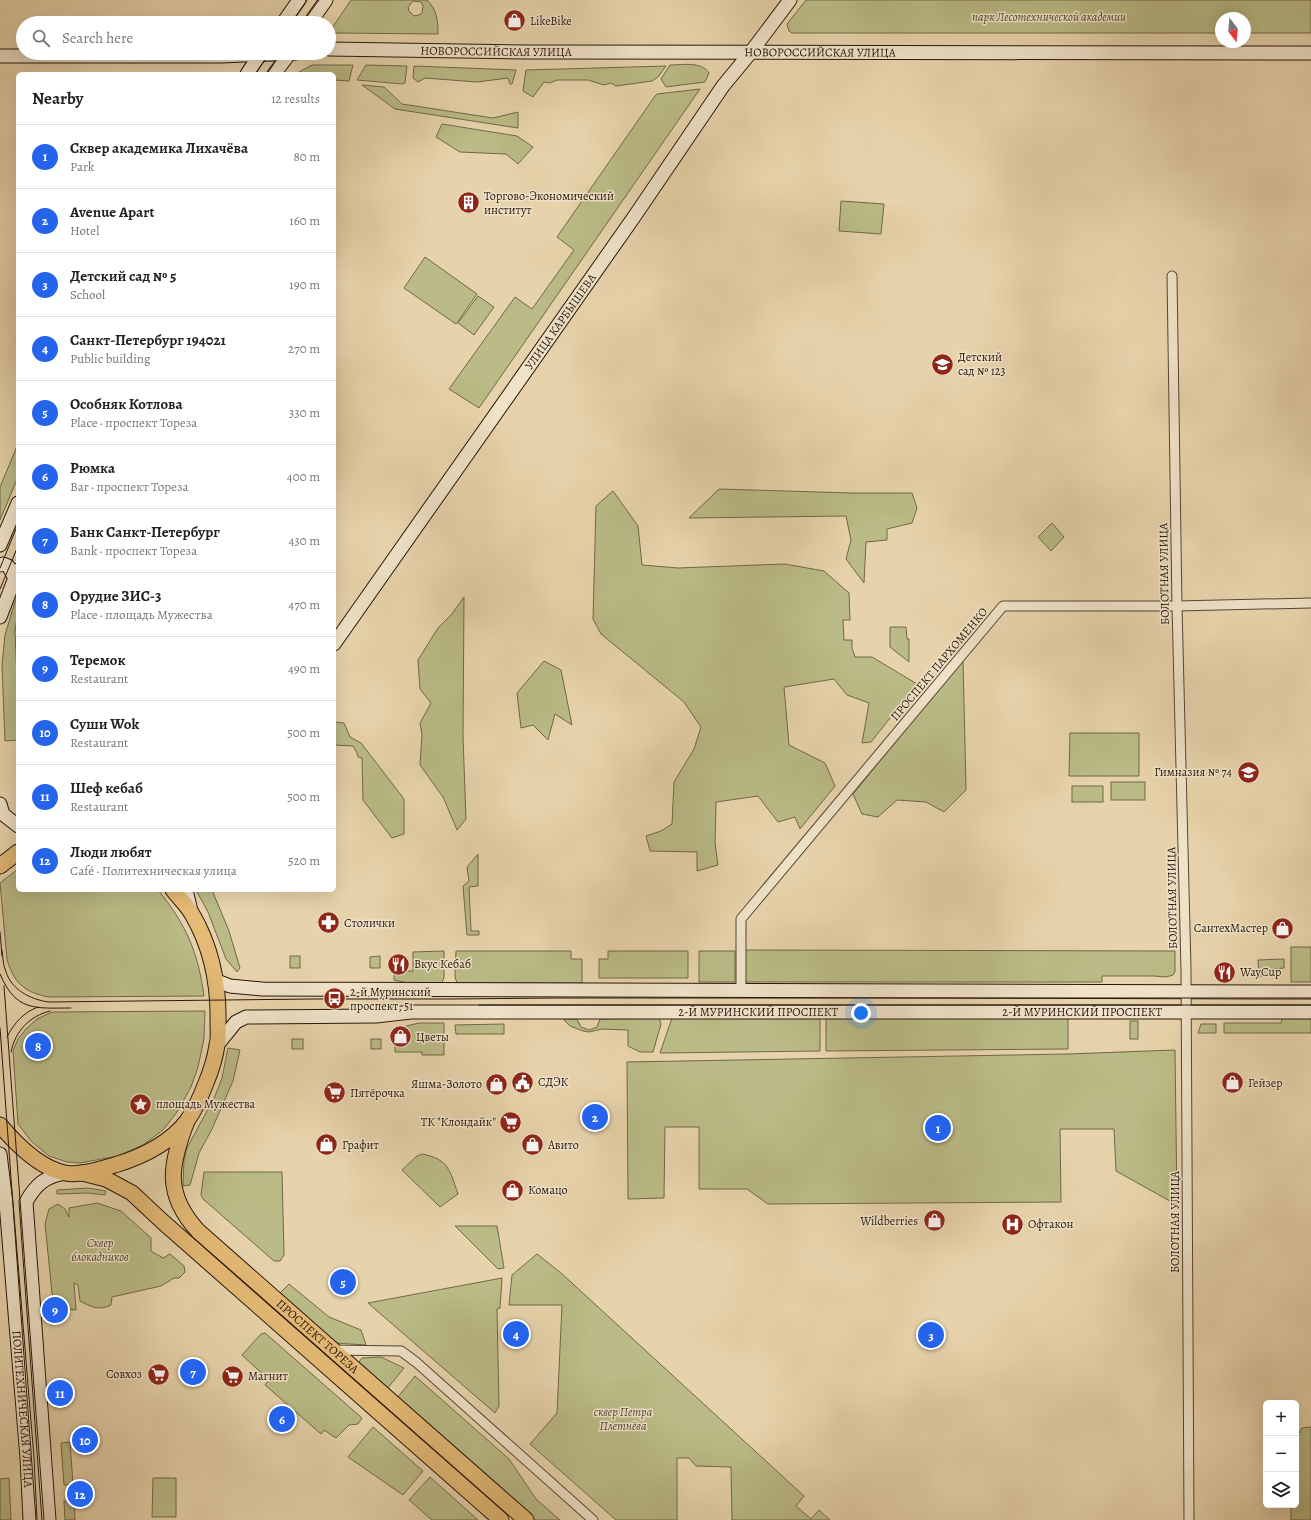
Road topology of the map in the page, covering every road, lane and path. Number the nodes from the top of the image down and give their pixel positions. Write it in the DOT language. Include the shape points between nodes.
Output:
graph roads {
  1 [pos="299,0"];
  2 [pos="326,0"];
  3 [pos="790,0"];
  4 [pos="288,16"];
  5 [pos="315,16"];
  6 [pos="336,49"];
  7 [pos="751,52"];
  8 [pos="1311,53"];
  9 [pos="0,56"];
  10 [pos="16,56"];
  11 [pos="104,60"];
  12 [pos="257,60"];
  13 [pos="286,60"];
  14 [pos="0,62"];
  15 [pos="248,72"];
  16 [pos="276,72"];
  17 [pos="1172,276"];
  18 [pos="16,508"];
  19 [pos="0,545"];
  20 [pos="0,565"];
  21 [pos="16,574"];
  22 [pos="1311,604"];
  23 [pos="1177,606"];
  24 [pos="0,617"];
  25 [pos="336,641"];
  26 [pos="0,804"];
  27 [pos="16,824"];
  28 [pos="16,854"];
  29 [pos="0,866"];
  30 [pos="175,892"];
  31 [pos="187,892"];
  32 [pos="192,913"];
  33 [pos="217,981"];
  34 [pos="740,991"];
  35 [pos="1186,992"];
  36 [pos="1311,992"];
  37 [pos="1186,1012"];
  38 [pos="1311,1012"];
  39 [pos="218,1044"];
  40 [pos="186,1121"];
  41 [pos="0,1125"];
  42 [pos="0,1154"];
  43 [pos="65,1173"];
  44 [pos="82,1173"];
  45 [pos="332,1350"];
  46 [pos="30,1520"];
  47 [pos="49,1520"];
  48 [pos="501,1520"];
  49 [pos="526,1520"];
  50 [pos="593,1520"];
  51 [pos="1189,1520"];
  1 -- 4 [label="main road"];
  2 -- 5 [label="main road"];
  3 -- 7 [label="main road, УЛИЦА КАРБЫШЕВА"];
  6 -- 7 [label="main road, НОВОРОССИЙСКАЯ УЛИЦА"];
  7 -- 8 [label="main road, НОВОРОССИЙСКАЯ УЛИЦА"];
  7 -- 25 [label="main road, УЛИЦА КАРБЫШЕВА" via="723,86 604,261"];
  9 -- 10 [label="main road"];
  11 -- 14 [label="main road"];
  12 -- 15 [label="main road"];
  13 -- 16 [label="main road"];
  17 -- 23 [label="street, БОЛОТНАЯ УЛИЦА"];
  18 -- 19 [label="main road"];
  20 -- 21 [label="main road" via="8,566"];
  21 -- 24 [label="main road"];
  22 -- 23 [label="street, ПРОСПЕКТ ПАРХОМЕНКО"];
  23 -- 34 [label="street, ПРОСПЕКТ ПАРХОМЕНКО" via="1003,606 741,920"];
  23 -- 35 [label="street, БОЛОТНАЯ УЛИЦА"];
  26 -- 27 [label="main road" via="3,814"];
  28 -- 29 [label="main road"];
  30 -- 32 [label="main road"];
  31 -- 32 [label="main road"];
  32 -- 33 [label="main road" via="204,939"];
  33 -- 34 [label="main road, 2-Й МУРИНСКИЙ ПРОСПЕКТ" via="230,986 262,989"];
  33 -- 39 [label="main road"];
  34 -- 35 [label="main road, 2-Й МУРИНСКИЙ ПРОСПЕКТ"];
  35 -- 36 [label="main road, 2-Й МУРИНСКИЙ ПРОСПЕКТ"];
  35 -- 37 [label="street, БОЛОТНАЯ УЛИЦА"];
  37 -- 38 [label="main road, 2-Й МУРИНСКИЙ ПРОСПЕКТ"];
  37 -- 39 [label="main road, 2-Й МУРИНСКИЙ ПРОСПЕКТ" via="411,1012 376,1016 262,1016 246,1017 236,1022"];
  37 -- 51 [label="street, БОЛОТНАЯ УЛИЦА"];
  39 -- 40 [label="main road" via="202,1095"];
  40 -- 44 [label="main road" via="165,1141 148,1152 121,1163"];
  40 -- 45 [label="main road, ПРОСПЕКТ ТОРЕЗА" via="172,1167 180,1207 189,1222"];
  41 -- 43 [label="main road" via="26,1152"];
  42 -- 46 [label="main road, ПОЛИТЕХНИЧЕСКАЯ УЛИЦА"];
  43 -- 44 [label="main road"];
  43 -- 47 [label="main road, ПОЛИТЕХНИЧЕСКАЯ УЛИЦА" via="51,1176 39,1184 26,1202"];
  44 -- 48 [label="main road, ПРОСПЕКТ ТОРЕЗА" via="106,1180 132,1193"];
  45 -- 49 [label="main road, ПРОСПЕКТ ТОРЕЗА"];
  45 -- 50 [label="street" via="401,1351"];
}
